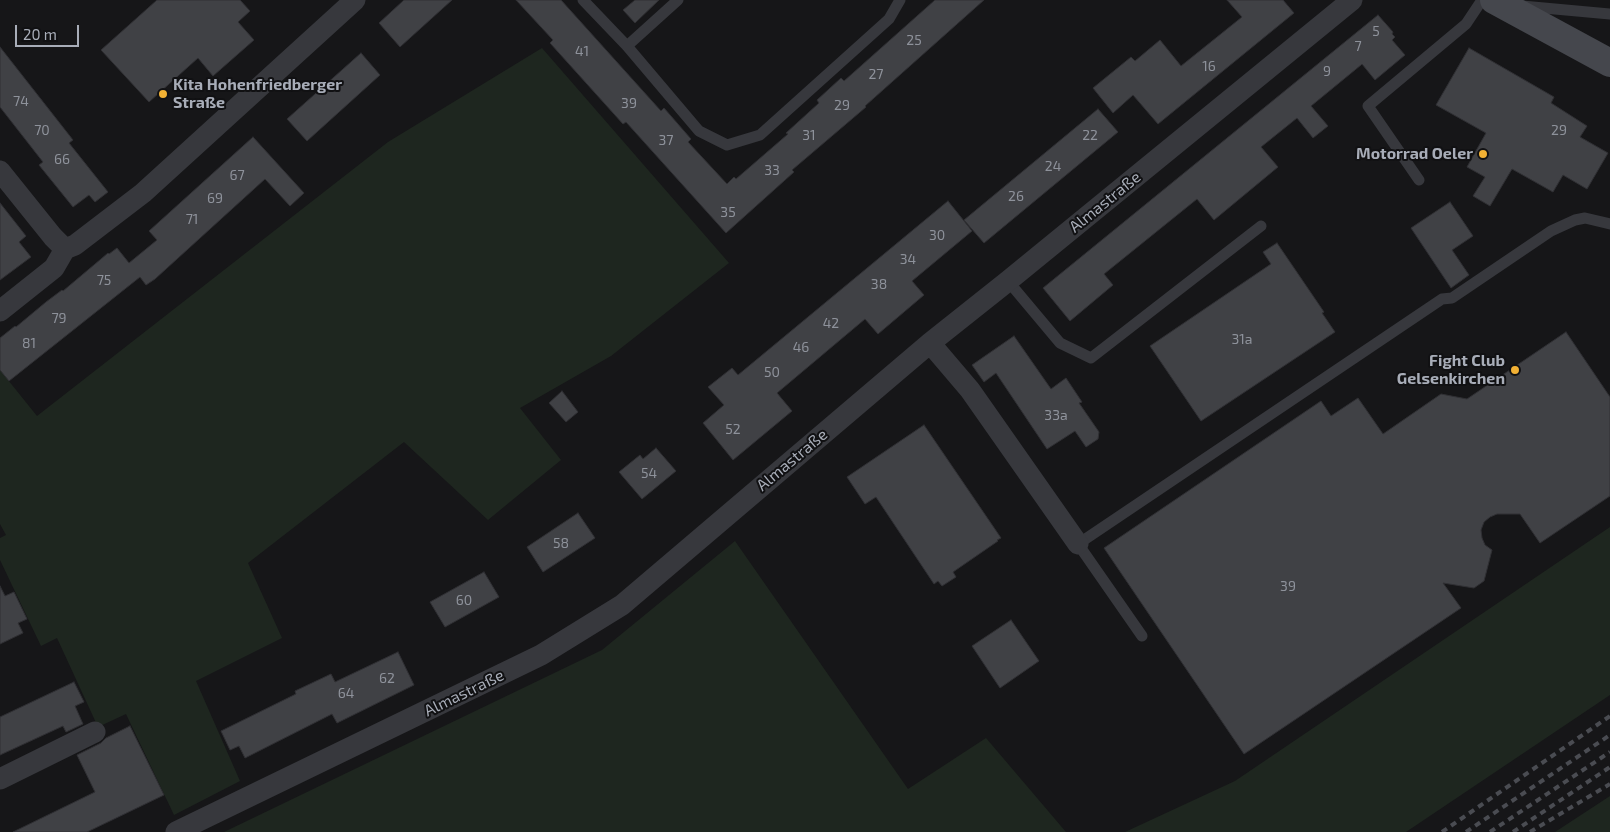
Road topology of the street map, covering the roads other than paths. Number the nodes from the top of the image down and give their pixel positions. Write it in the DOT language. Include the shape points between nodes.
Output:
graph roads {
  1 [pos="355,0"];
  2 [pos="583,0"];
  3 [pos="678,0"];
  4 [pos="900,0"];
  5 [pos="1352,0"];
  6 [pos="1492,1"];
  7 [pos="1610,14"];
  8 [pos="627,46"];
  9 [pos="1610,63"];
  10 [pos="1,173"];
  11 [pos="1418,180"];
  12 [pos="1610,224"];
  13 [pos="1261,226"];
  14 [pos="65,249"];
  15 [pos="1008,281"];
  16 [pos="0,311"];
  17 [pos="930,343"];
  18 [pos="1078,544"];
  19 [pos="1142,636"];
  20 [pos="95,732"];
  21 [pos="0,779"];
  22 [pos="176,832"];
  1 -- 14 [label="street" via="143,193 75,245"];
  2 -- 8 [label="lane"];
  3 -- 8 [label="lane"];
  4 -- 8 [label="lane" via="889,18 760,135 727,145 698,131"];
  5 -- 15 [label="street, Almastraße"];
  6 -- 7 [label="lane"];
  6 -- 9 [label="main road"];
  6 -- 11 [label="lane" via="1368,106"];
  10 -- 14 [label="street"];
  12 -- 18 [label="lane" via="1585,218 1551,231 1452,298 1442,299"];
  13 -- 15 [label="lane" via="1091,358 1060,343"];
  14 -- 16 [label="street" via="54,268"];
  15 -- 17 [label="street, Almastraße"];
  17 -- 18 [label="street" via="970,390"];
  17 -- 22 [label="street, Almastraße" via="622,604 541,655"];
  18 -- 19 [label="lane"];
  20 -- 21 [label="street"];
}
